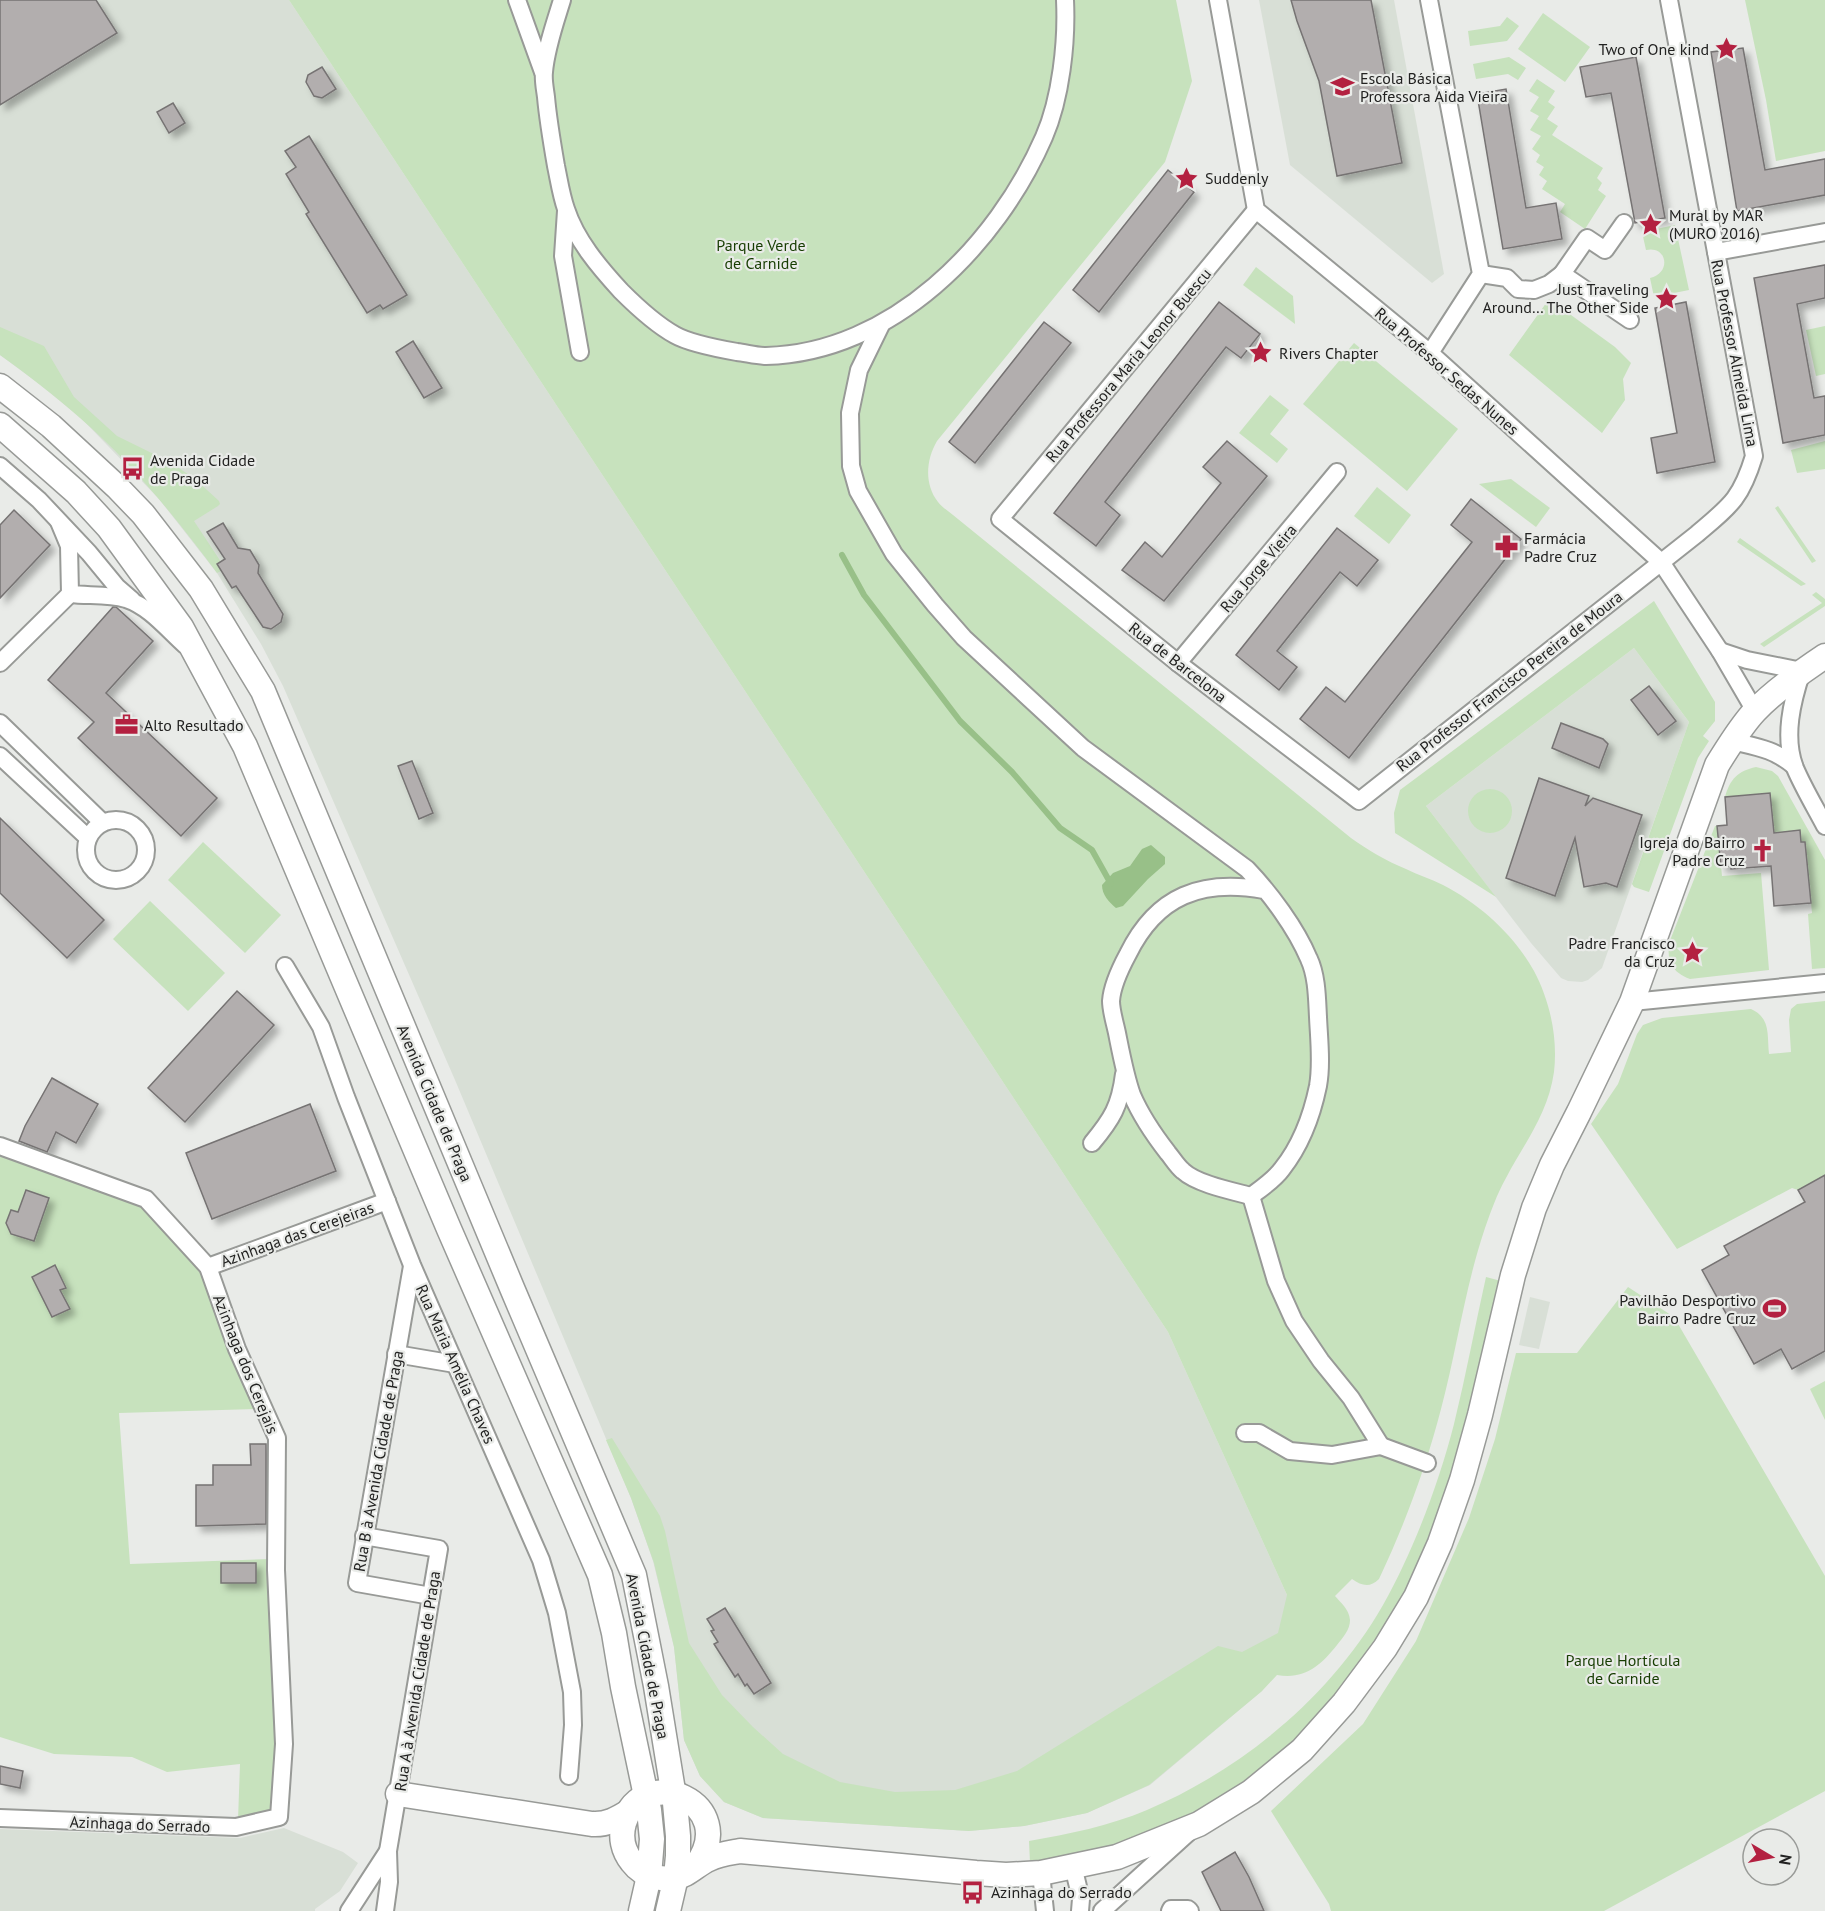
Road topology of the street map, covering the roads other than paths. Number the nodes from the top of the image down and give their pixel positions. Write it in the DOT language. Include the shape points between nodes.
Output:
graph roads {
  1 [pos="517,0"];
  2 [pos="562,0"];
  3 [pos="1065,0"];
  4 [pos="1218,0"];
  5 [pos="1429,0"];
  6 [pos="1669,0"];
  7 [pos="543,73"];
  8 [pos="566,210"];
  9 [pos="1256,210"];
  10 [pos="1624,223"];
  11 [pos="1825,232"];
  12 [pos="1716,252"];
  13 [pos="1481,274"];
  14 [pos="1562,274"];
  15 [pos="1630,321"];
  16 [pos="881,325"];
  17 [pos="580,352"];
  18 [pos="1430,353"];
  19 [pos="0,386"];
  20 [pos="0,425"];
  21 [pos="0,466"];
  22 [pos="1337,472"];
  23 [pos="1000,519"];
  24 [pos="59,522"];
  25 [pos="1661,562"];
  26 [pos="70,594"];
  27 [pos="137,604"];
  28 [pos="1720,651"];
  29 [pos="1825,656"];
  30 [pos="197,657"];
  31 [pos="0,663"];
  32 [pos="1178,663"];
  33 [pos="1802,671"];
  34 [pos="1755,711"];
  35 [pos="0,723"];
  36 [pos="1732,741"];
  37 [pos="0,756"];
  38 [pos="1794,766"];
  39 [pos="1359,801"];
  40 [pos="102,822"];
  41 [pos="1825,826"];
  42 [pos="88,838"];
  43 [pos="1264,890"];
  44 [pos="285,966"];
  45 [pos="1825,983"];
  46 [pos="1632,1002"];
  47 [pos="1125,1069"];
  48 [pos="1092,1143"];
  49 [pos="0,1146"];
  50 [pos="1251,1196"];
  51 [pos="387,1201"];
  52 [pos="412,1265"];
  53 [pos="207,1267"];
  54 [pos="396,1354"];
  55 [pos="455,1364"];
  56 [pos="1245,1433"];
  57 [pos="1381,1446"];
  58 [pos="1427,1463"];
  59 [pos="364,1536"];
  60 [pos="431,1596"];
  61 [pos="569,1776"];
  62 [pos="673,1793"];
  63 [pos="398,1794"];
  64 [pos="638,1803"];
  65 [pos="279,1817"];
  66 [pos="0,1818"];
  67 [pos="592,1824"];
  68 [pos="707,1824"];
  69 [pos="1199,1824"];
  70 [pos="623,1843"];
  71 [pos="388,1851"];
  72 [pos="740,1851"];
  73 [pos="1073,1866"];
  74 [pos="686,1872"];
  75 [pos="1041,1873"];
  76 [pos="649,1876"];
  77 [pos="349,1911"];
  78 [pos="385,1911"];
  79 [pos="641,1911"];
  80 [pos="668,1911"];
  81 [pos="1045,1911"];
  82 [pos="1080,1911"];
  83 [pos="1102,1911"];
  84 [pos="1170,1911"];
  85 [pos="1190,1911"];
  1 -- 7 [label="street"];
  2 -- 7 [label="street"];
  3 -- 16 [label="street" via="1064,50 1054,105 1045,135 1019,187 957,265"];
  4 -- 9 [label="street"];
  5 -- 13 [label="street"];
  6 -- 12 [label="street, Rua Professor Almeida Lima"];
  7 -- 8 [label="street"];
  8 -- 16 [label="street" via="577,234 606,274 638,309 676,336 723,350 765,356 839,344"];
  8 -- 17 [label="street" via="563,256"];
  9 -- 18 [label="street, Rua Professor Sedas Nunes"];
  9 -- 23 [label="street, Rua Professora Maria Leonor Buescu"];
  10 -- 14 [label="street" via="1605,250 1587,238"];
  11 -- 12 [label="street"];
  12 -- 25 [label="street, Rua Professor Almeida Lima" via="1754,456 1733,503"];
  13 -- 14 [label="street" via="1507,278 1518,289 1534,290"];
  13 -- 18 [label="street"];
  14 -- 15 [label="street"];
  16 -- 43 [label="street" via="859,370 850,413 851,466 858,490 894,554 964,638 1067,734 1247,869"];
  18 -- 25 [label="street, Rua Professor Sedas Nunes"];
  19 -- 62 [label="main road, Avenida Cidade de Praga" via="51,426 142,514 201,589 262,692 634,1575"];
  20 -- 30 [label="main road, Avenida Cidade de Praga" via="76,492 109,528 181,627"];
  21 -- 24 [label="street"];
  22 -- 32 [label="street, Rua Jorge Vieira"];
  23 -- 32 [label="street, Rua de Barcelona"];
  24 -- 26 [label="street" via="69,546"];
  24 -- 27 [label="street"];
  25 -- 28 [label="street, Rua Professor Sedas Nunes"];
  25 -- 39 [label="street, Rua Professor Francisco Pereira de Moura"];
  26 -- 27 [label="street" via="119,598"];
  26 -- 31 [label="street"];
  27 -- 30 [label="street"];
  28 -- 33 [label="street"];
  28 -- 34 [label="street, Rua Professor Sedas Nunes"];
  29 -- 33 [label="main road"];
  30 -- 64 [label="main road, Avenida Cidade de Praga" via="244,746 600,1575 614,1633"];
  32 -- 39 [label="street, Rua de Barcelona"];
  33 -- 34 [label="main road"];
  33 -- 38 [label="street" via="1790,726"];
  34 -- 36 [label="main road"];
  35 -- 40 [label="street"];
  36 -- 38 [label="street" via="1781,755"];
  36 -- 46 [label="main road" via="1713,775"];
  37 -- 42 [label="street"];
  38 -- 41 [label="street"];
  40 -- 42 [label="street"];
  40 -- 42 [label="street" via="123,820 140,832 146,852 138,871 119,880 99,876 87,859"];
  43 -- 47 [label="street" via="1224,886 1189,892 1166,905 1139,933 1124,961 1111,1002"];
  43 -- 50 [label="street" via="1310,960 1317,993 1318,1084 1307,1127 1282,1170"];
  44 -- 51 [label="street, Rua Maria Amélia Chaves" via="321,1027"];
  45 -- 46 [label="street"];
  46 -- 69 [label="main road" via="1534,1208 1513,1275 1462,1480 1416,1597 1385,1648 1302,1750 1251,1792"];
  47 -- 48 [label="street" via="1121,1096 1110,1121"];
  47 -- 50 [label="street" via="1133,1096 1153,1133 1184,1172 1212,1186"];
  49 -- 53 [label="street, Azinhaga dos Cerejais" via="146,1198"];
  50 -- 57 [label="street" via="1276,1281 1294,1321 1352,1398"];
  51 -- 52 [label="street, Rua Maria Amélia Chaves"];
  51 -- 53 [label="street, Azinhaga das Cerejeiras"];
  52 -- 54 [label="street, Rua B à Avenida Cidade de Praga"];
  52 -- 55 [label="street, Rua Maria Amélia Chaves"];
  53 -- 65 [label="street, Azinhaga dos Cerejais" via="237,1349 277,1438 276,1570 284,1744"];
  54 -- 55 [label="street"];
  54 -- 59 [label="street, Rua B à Avenida Cidade de Praga"];
  55 -- 61 [label="street, Rua Maria Amélia Chaves" via="542,1560 552,1594 572,1700"];
  56 -- 57 [label="street" via="1259,1433 1290,1451 1332,1455"];
  57 -- 58 [label="street"];
  59 -- 60 [label="street, Rua B à Avenida Cidade de Praga" via="357,1583"];
  59 -- 60 [label="street, Rua A à Avenida Cidade de Praga" via="439,1549"];
  60 -- 63 [label="street, Rua A à Avenida Cidade de Praga"];
  62 -- 64 [label="main road" via="657,1792"];
  62 -- 68 [label="main road" via="697,1805"];
  62 -- 74 [label="main road, Avenida Cidade de Praga"];
  63 -- 67 [label="main road"];
  63 -- 71 [label="street, Rua A à Avenida Cidade de Praga"];
  64 -- 67 [label="main road" via="613,1821"];
  64 -- 70 [label="main road" via="622,1832"];
  64 -- 76 [label="main road, Avenida Cidade de Praga" via="652,1839"];
  65 -- 66 [label="street, Azinhaga do Serrado" via="236,1827"];
  67 -- 70 [label="main road"];
  68 -- 72 [label="main road" via="720,1839"];
  68 -- 74 [label="main road" via="708,1845 703,1856"];
  69 -- 73 [label="main road" via="1117,1857"];
  69 -- 83 [label="street"];
  70 -- 76 [label="main road" via="633,1864"];
  71 -- 77 [label="street"];
  71 -- 78 [label="street"];
  72 -- 74 [label="main road" via="711,1858"];
  72 -- 75 [label="main road" via="966,1873"];
  73 -- 75 [label="main road"];
  73 -- 82 [label="street"];
  74 -- 76 [label="main road" via="664,1879"];
  74 -- 80 [label="main road, Avenida Cidade de Praga"];
  75 -- 81 [label="street"];
  76 -- 79 [label="main road, Avenida Cidade de Praga"];
  84 -- 85 [label="street"];
}
